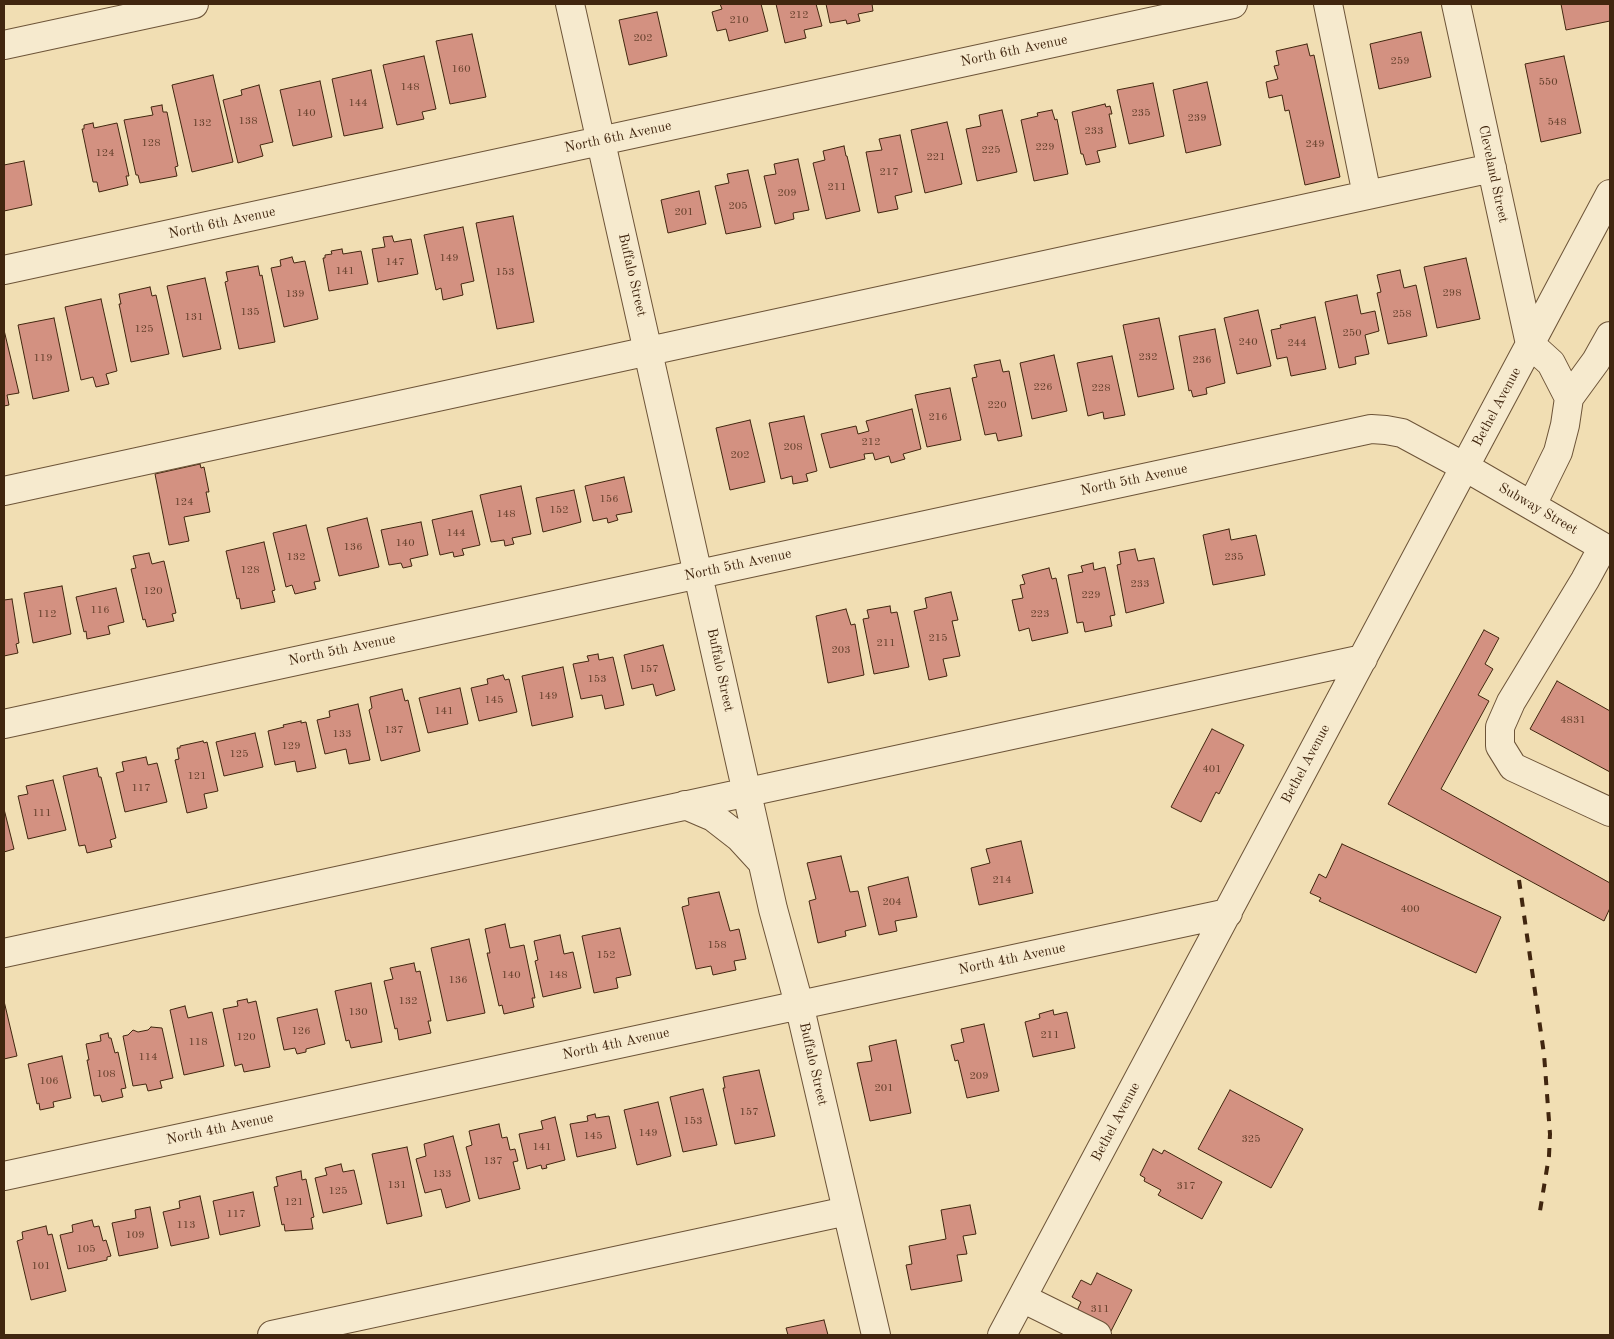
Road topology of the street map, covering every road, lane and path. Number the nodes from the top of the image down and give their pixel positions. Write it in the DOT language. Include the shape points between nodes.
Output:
graph roads {
  1 [pos="194,4"];
  2 [pos="570,4"];
  3 [pos="1233,4"];
  4 [pos="1328,4"];
  5 [pos="1456,4"];
  6 [pos="4,45"];
  7 [pos="602,141"];
  8 [pos="1492,168"];
  9 [pos="1610,194"];
  10 [pos="1367,195"];
  11 [pos="4,270"];
  12 [pos="1610,336"];
  13 [pos="1530,344"];
  14 [pos="649,351"];
  15 [pos="1569,398"];
  16 [pos="1465,467"];
  17 [pos="4,491"];
  18 [pos="1532,505"];
  19 [pos="1607,549"];
  20 [pos="699,573"];
  21 [pos="1363,659"];
  22 [pos="4,724"];
  23 [pos="747,792"];
  24 [pos="685,806"];
  25 [pos="1610,812"];
  26 [pos="762,862"];
  27 [pos="1228,913"];
  28 [pos="4,953"];
  29 [pos="799,1004"];
  30 [pos="4,1176"];
  31 [pos="847,1211"];
  32 [pos="1022,1298"];
  33 [pos="272,1335"];
  34 [pos="876,1335"];
  35 [pos="1002,1335"];
  36 [pos="1097,1335"];
  1 -- 6 [label="street"];
  2 -- 7 [label="street, Buffalo Street"];
  3 -- 7 [label="street, North 6th Avenue"];
  4 -- 10 [label="street"];
  5 -- 8 [label="street, Cleveland Street"];
  7 -- 11 [label="street, North 6th Avenue"];
  7 -- 14 [label="street, Buffalo Street"];
  8 -- 10 [label="street"];
  8 -- 13 [label="street, Cleveland Street"];
  9 -- 13 [label="street, Bethel Avenue"];
  10 -- 14 [label="street"];
  12 -- 15 [label="street"];
  13 -- 15 [label="street" via="1551,363"];
  13 -- 16 [label="street, Bethel Avenue"];
  14 -- 17 [label="street"];
  14 -- 20 [label="street, Buffalo Street"];
  15 -- 18 [label="street" via="1558,452"];
  16 -- 18 [label="street, Subway Street"];
  16 -- 20 [label="street, North 5th Avenue" via="1402,433 1370,429"];
  16 -- 21 [label="street, Bethel Avenue"];
  18 -- 19 [label="street, Subway Street"];
  19 -- 25 [label="street" via="1511,702 1500,727 1500,746 1513,767"];
  20 -- 22 [label="street, North 5th Avenue"];
  20 -- 23 [label="street, Buffalo Street"];
  21 -- 23 [label="street"];
  21 -- 27 [label="street, Bethel Avenue"];
  23 -- 24 [label="street"];
  23 -- 26 [label="street, Buffalo Street"];
  24 -- 26 [label="street" via="714,817"];
  24 -- 28 [label="street"];
  26 -- 29 [label="street, Buffalo Street"];
  27 -- 29 [label="street, North 4th Avenue"];
  27 -- 32 [label="street, Bethel Avenue"];
  29 -- 30 [label="street, North 4th Avenue"];
  29 -- 31 [label="street, Buffalo Street"];
  31 -- 33 [label="street"];
  31 -- 34 [label="street, Buffalo Street"];
  32 -- 35 [label="street, Bethel Avenue"];
  32 -- 36 [label="street"];
}
